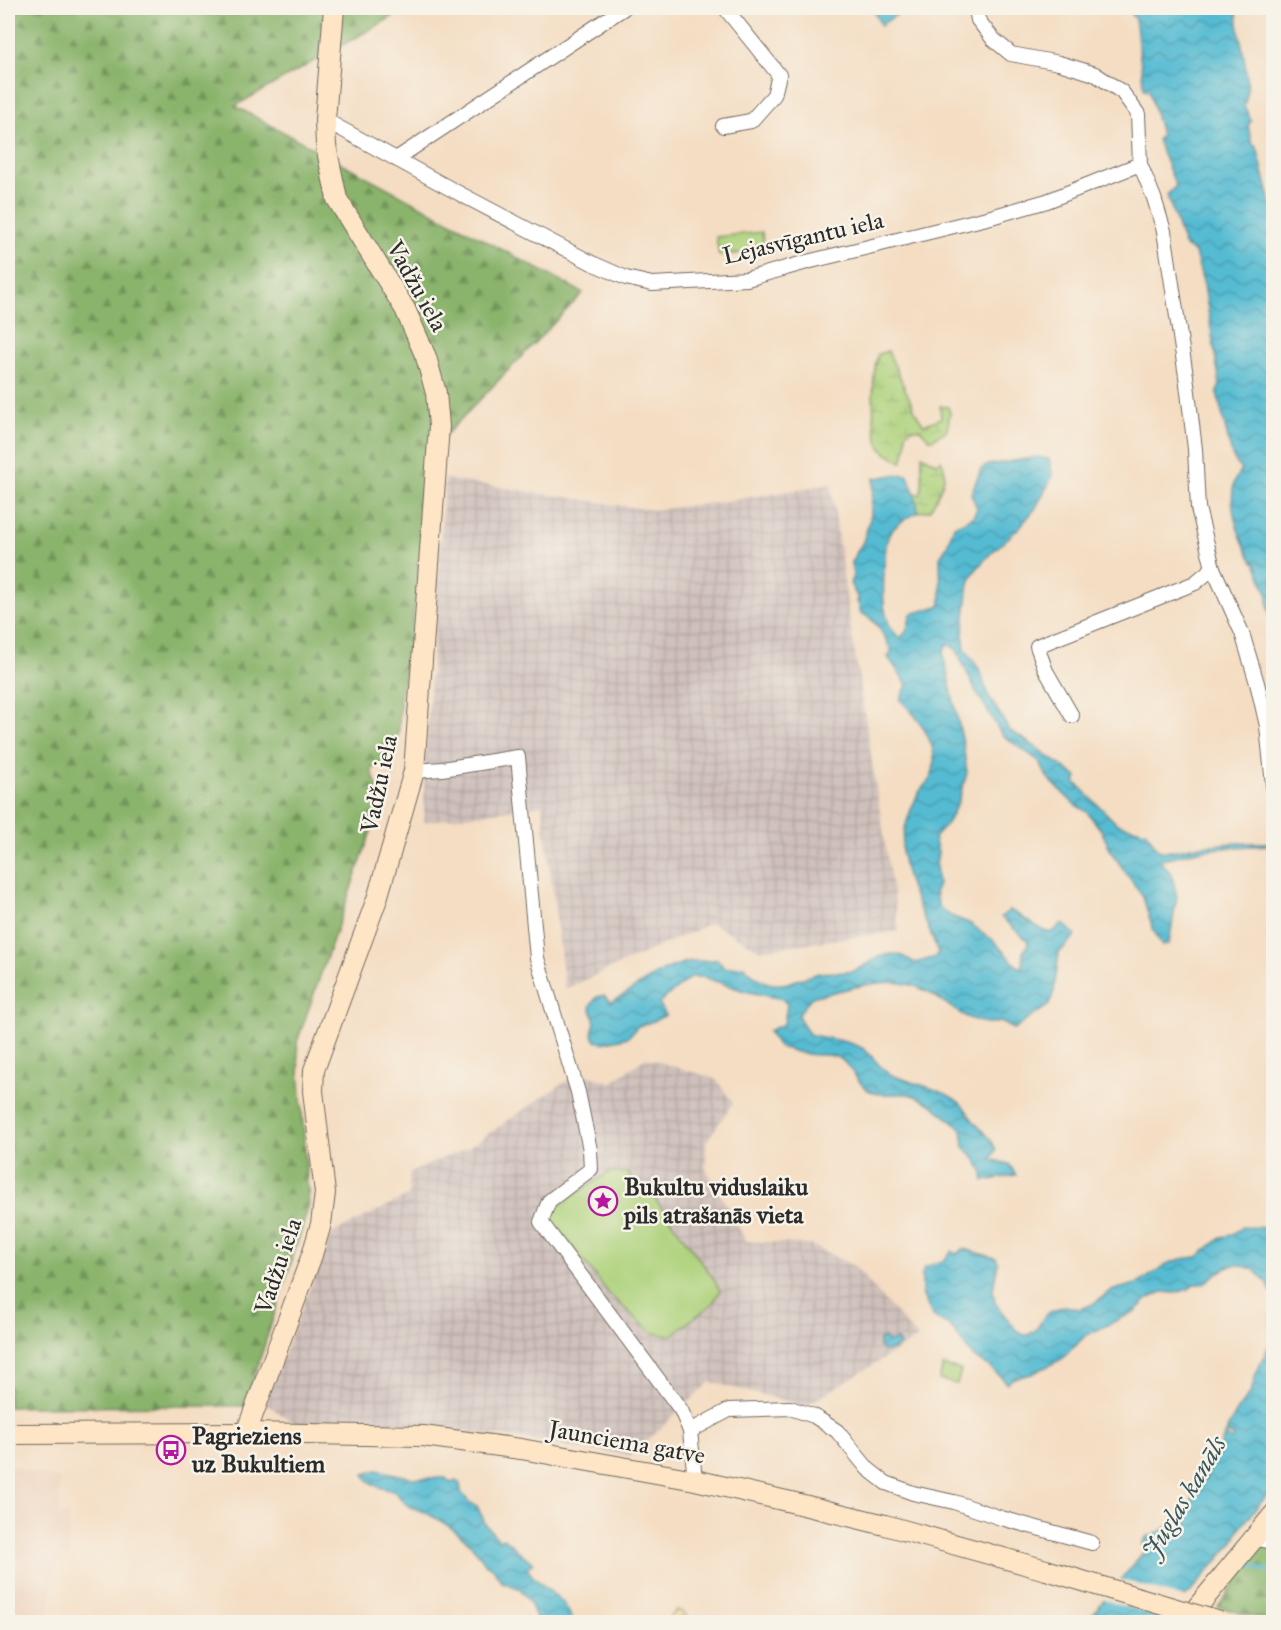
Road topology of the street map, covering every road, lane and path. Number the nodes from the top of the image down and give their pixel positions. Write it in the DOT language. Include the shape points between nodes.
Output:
graph roads {
  1 [pos="334,8"];
  2 [pos="624,8"];
  3 [pos="725,8"];
  4 [pos="976,8"];
  5 [pos="325,120"];
  6 [pos="723,126"];
  7 [pos="396,159"];
  8 [pos="1140,164"];
  9 [pos="1213,568"];
  10 [pos="1072,716"];
  11 [pos="414,771"];
  12 [pos="1274,795"];
  13 [pos="690,1431"];
  14 [pos="246,1433"];
  15 [pos="8,1434"];
  16 [pos="695,1480"];
  17 [pos="1274,1514"];
  18 [pos="1264,1540"];
  19 [pos="1092,1543"];
  20 [pos="1185,1623"];
  21 [pos="1220,1623"];
  1 -- 5 [label="street, Vadžu iela"];
  2 -- 7 [label="street"];
  3 -- 6 [label="street" via="779,75 774,95 751,121"];
  4 -- 8 [label="street" via="978,20 1011,54 1095,74 1122,92 1138,114"];
  5 -- 7 [label="street, Lejasvīgantu iela"];
  5 -- 11 [label="street, Vadžu iela" via="337,199 405,309 426,357 436,393 437,476"];
  7 -- 8 [label="street, Lejasvīgantu iela" via="592,263 652,284 747,279 1047,201"];
  8 -- 9 [label="street" via="1164,231 1186,376 1198,508"];
  9 -- 10 [label="street" via="1195,583 1037,646 1046,671"];
  9 -- 12 [label="street" via="1242,633 1257,683 1267,726"];
  11 -- 13 [label="street" via="518,757 537,958 578,1092 591,1169 549,1201 541,1222 681,1410"];
  11 -- 14 [label="street, Vadžu iela" via="377,899 314,1070 325,1193 321,1224"];
  13 -- 16 [label="street"];
  13 -- 19 [label="street" via="729,1410 789,1408 814,1416 837,1431 868,1469 886,1483"];
  14 -- 15 [label="street, Jaunciema gatve"];
  14 -- 16 [label="street, Jaunciema gatve" via="423,1437 521,1449"];
  16 -- 21 [label="street, Jaunciema gatve, bridge" via="885,1525"];
  17 -- 18 [label="street"];
  18 -- 20 [label="street"];
}
